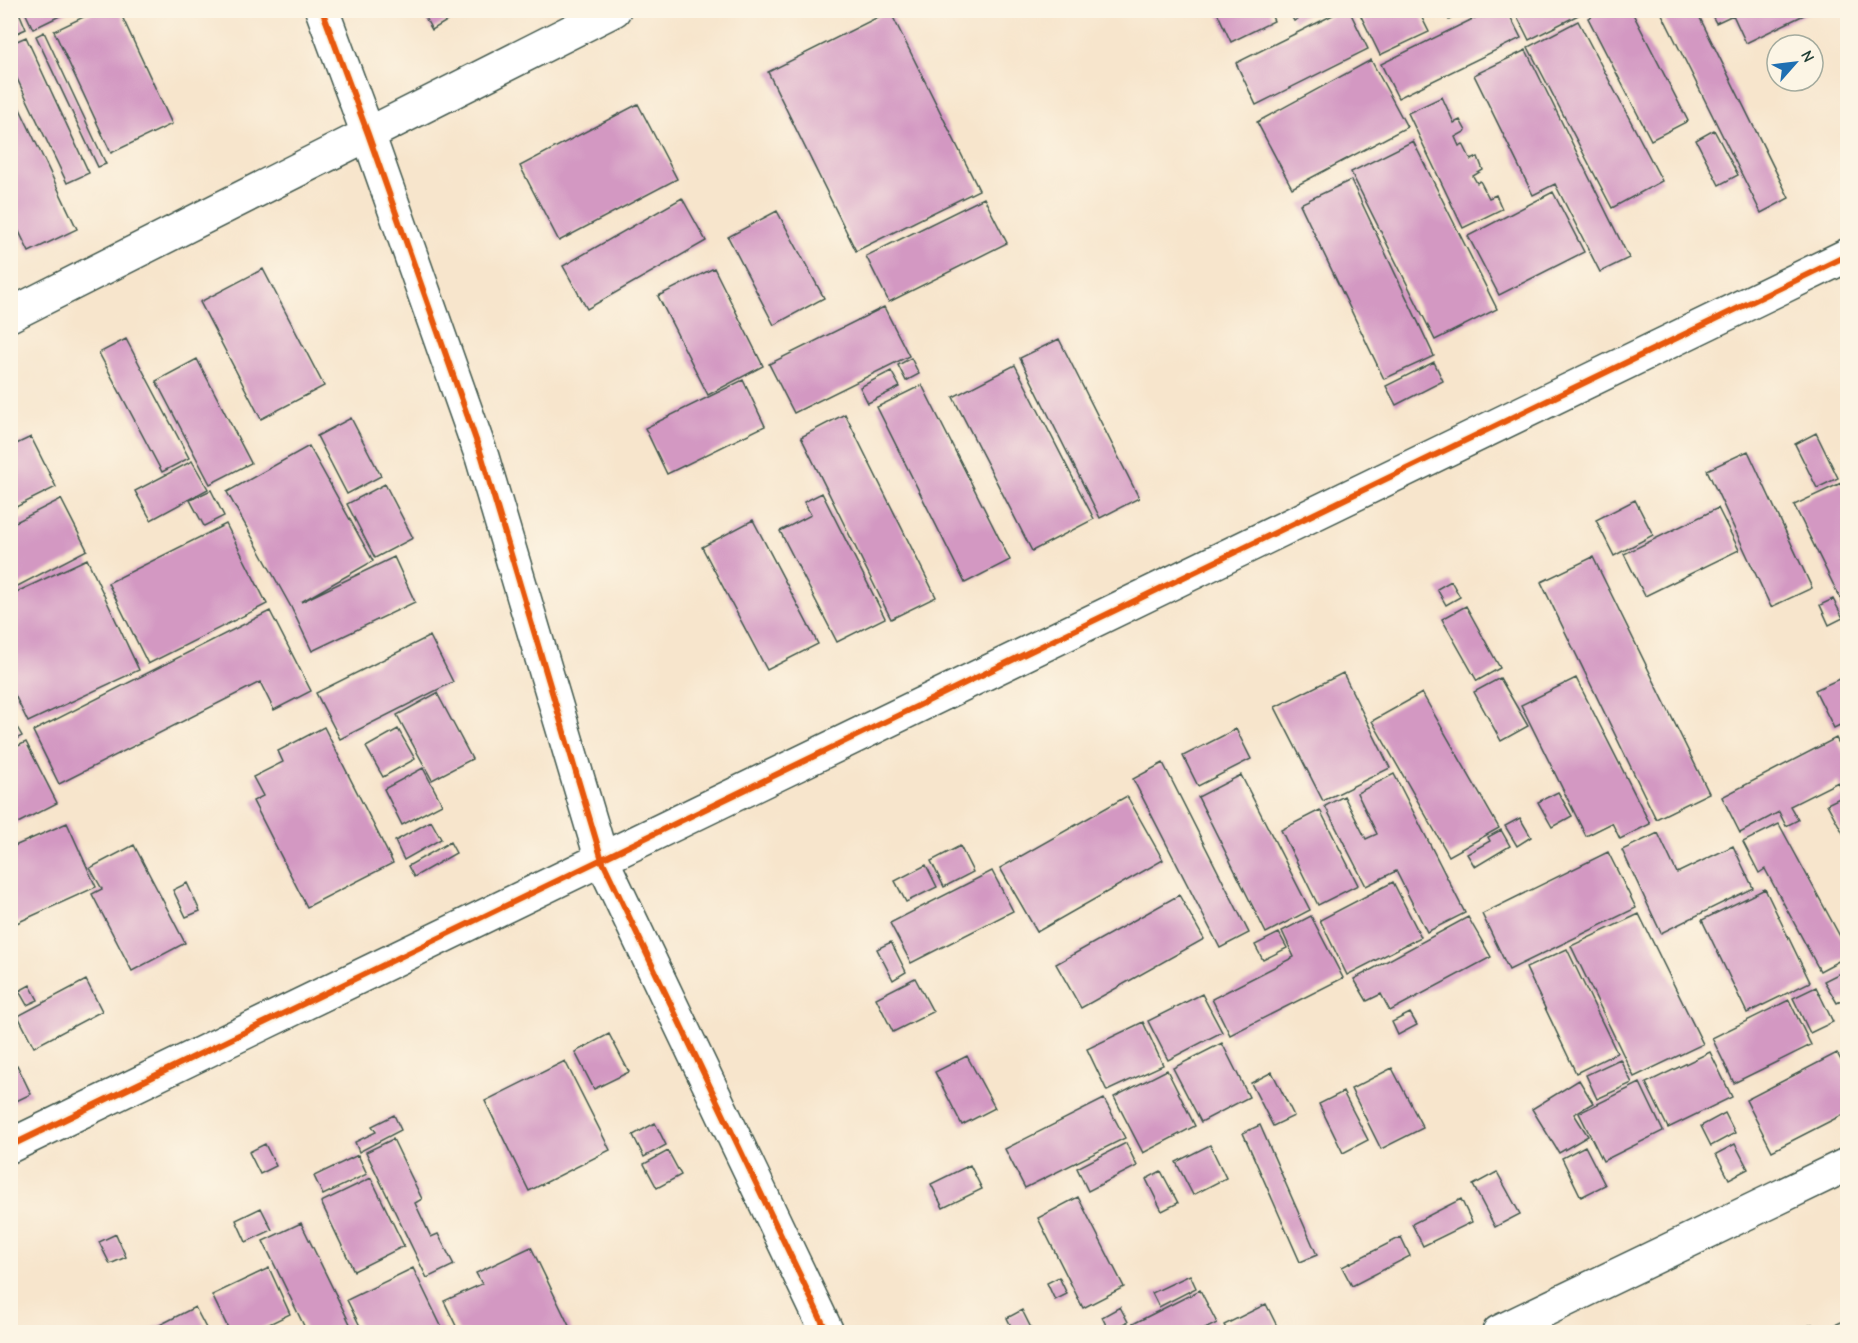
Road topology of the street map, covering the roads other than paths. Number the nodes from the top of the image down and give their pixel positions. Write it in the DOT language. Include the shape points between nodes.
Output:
graph roads {
  1 [pos="322,10"];
  2 [pos="614,10"];
  3 [pos="368,135"];
  4 [pos="1848,255"];
  5 [pos="10,315"];
  6 [pos="602,860"];
  7 [pos="10,1146"];
  8 [pos="1848,1164"];
  9 [pos="827,1332"];
  10 [pos="1499,1332"];
  1 -- 3 [label="street"];
  2 -- 3 [label="street"];
  3 -- 5 [label="street"];
  3 -- 6 [label="street" via="482,457"];
  4 -- 6 [label="street"];
  6 -- 7 [label="street"];
  6 -- 9 [label="street"];
  8 -- 10 [label="street"];
}
